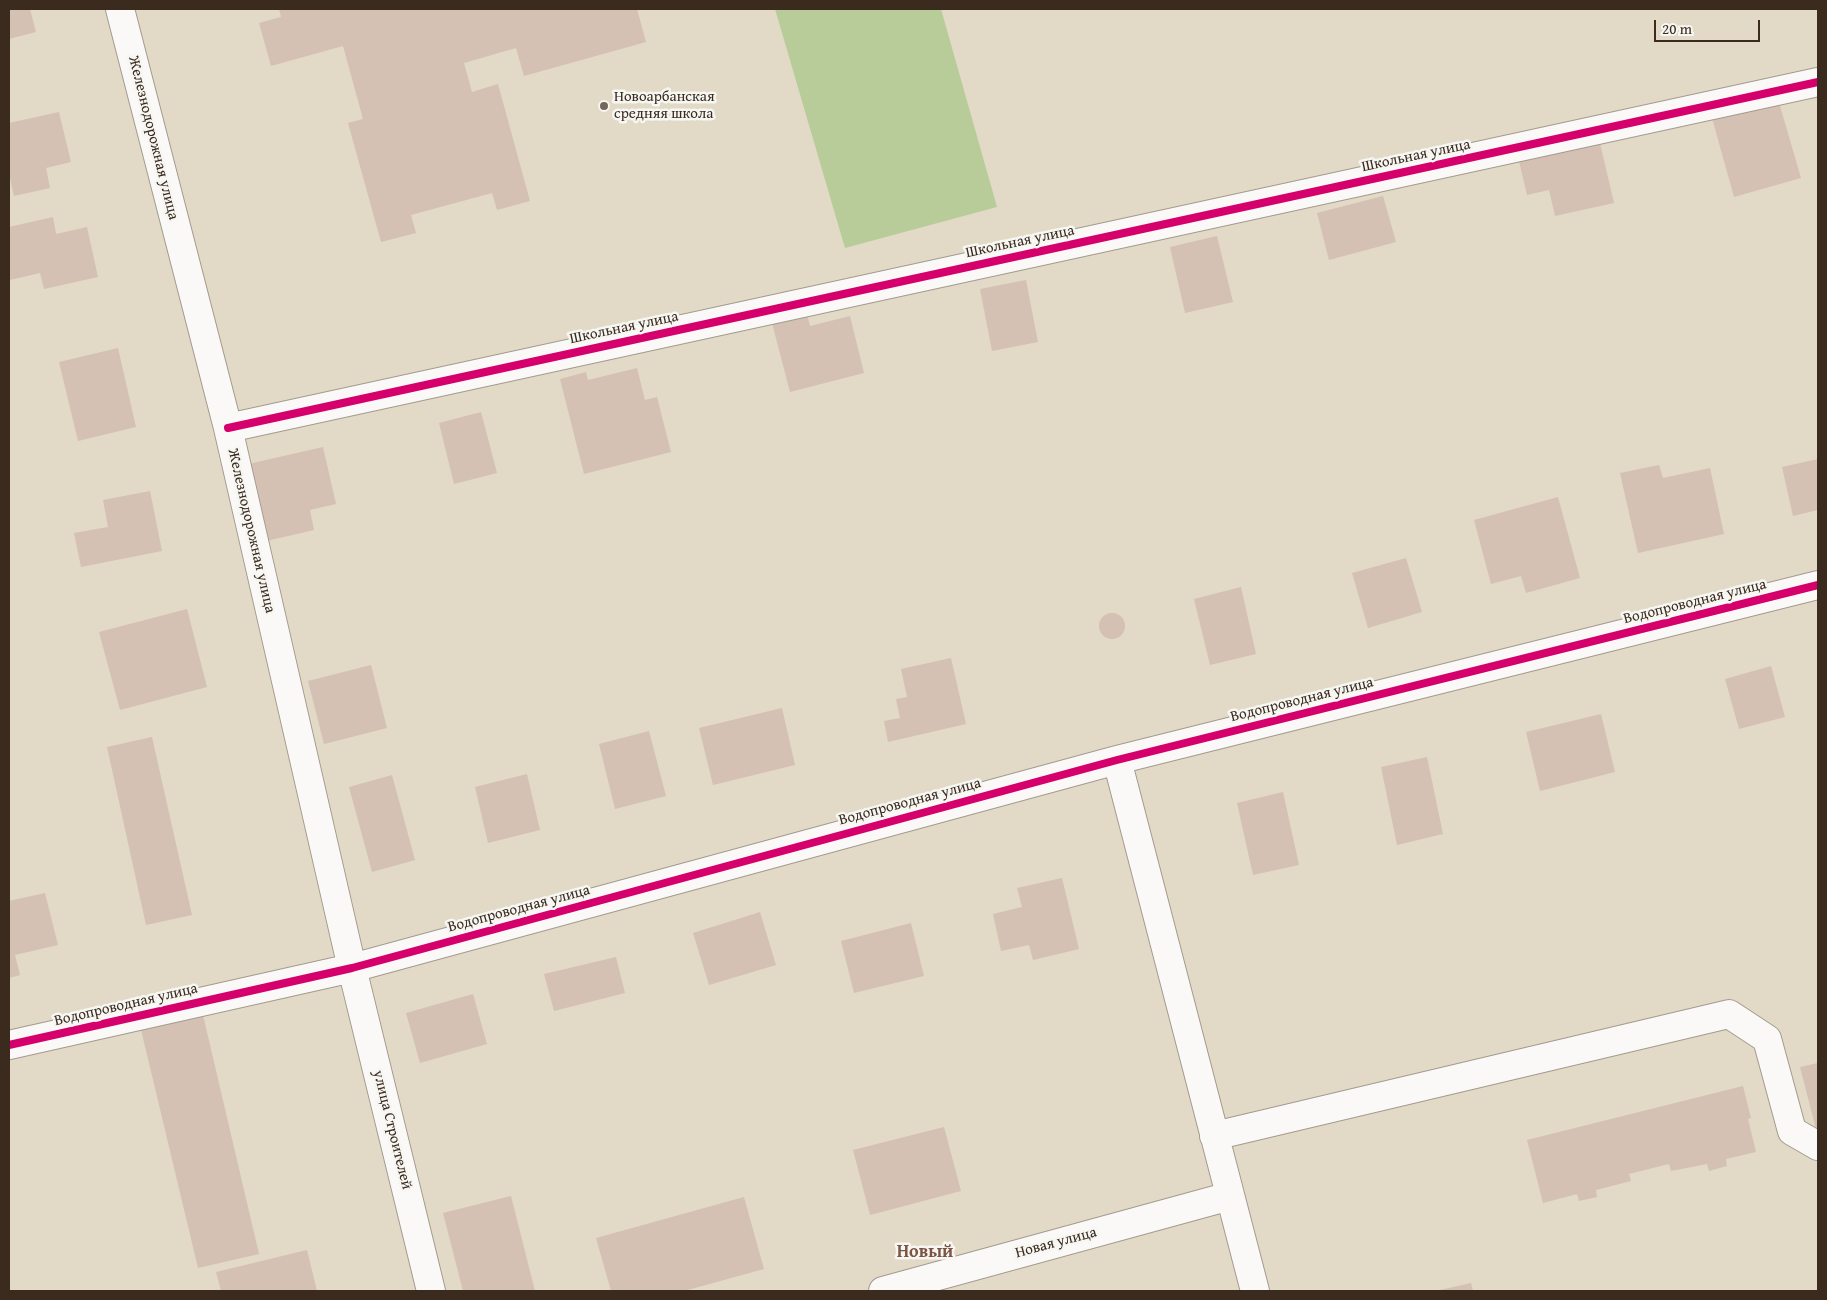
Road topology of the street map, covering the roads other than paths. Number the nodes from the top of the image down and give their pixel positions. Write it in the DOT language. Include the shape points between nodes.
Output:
graph roads {
  1 [pos="120,9"];
  2 [pos="1818,82"];
  3 [pos="228,428"];
  4 [pos="1818,585"];
  5 [pos="1117,760"];
  6 [pos="352,968"];
  7 [pos="9,1045"];
  8 [pos="1214,1136"];
  9 [pos="1818,1146"];
  10 [pos="1230,1196"];
  11 [pos="431,1291"];
  12 [pos="883,1291"];
  13 [pos="1254,1291"];
  1 -- 3 [label="street, Железнодорожная улица"];
  2 -- 3 [label="street, Школьная улица"];
  3 -- 6 [label="street, Железнодорожная улица"];
  4 -- 5 [label="street, Водопроводная улица"];
  5 -- 6 [label="street, Водопроводная улица"];
  5 -- 8 [label="street"];
  6 -- 7 [label="street, Водопроводная улица"];
  6 -- 11 [label="street, улица Строителей"];
  8 -- 9 [label="street" via="1729,1014 1767,1039 1792,1131"];
  8 -- 10 [label="street"];
  10 -- 12 [label="street, Новая улица"];
  10 -- 13 [label="street"];
}
